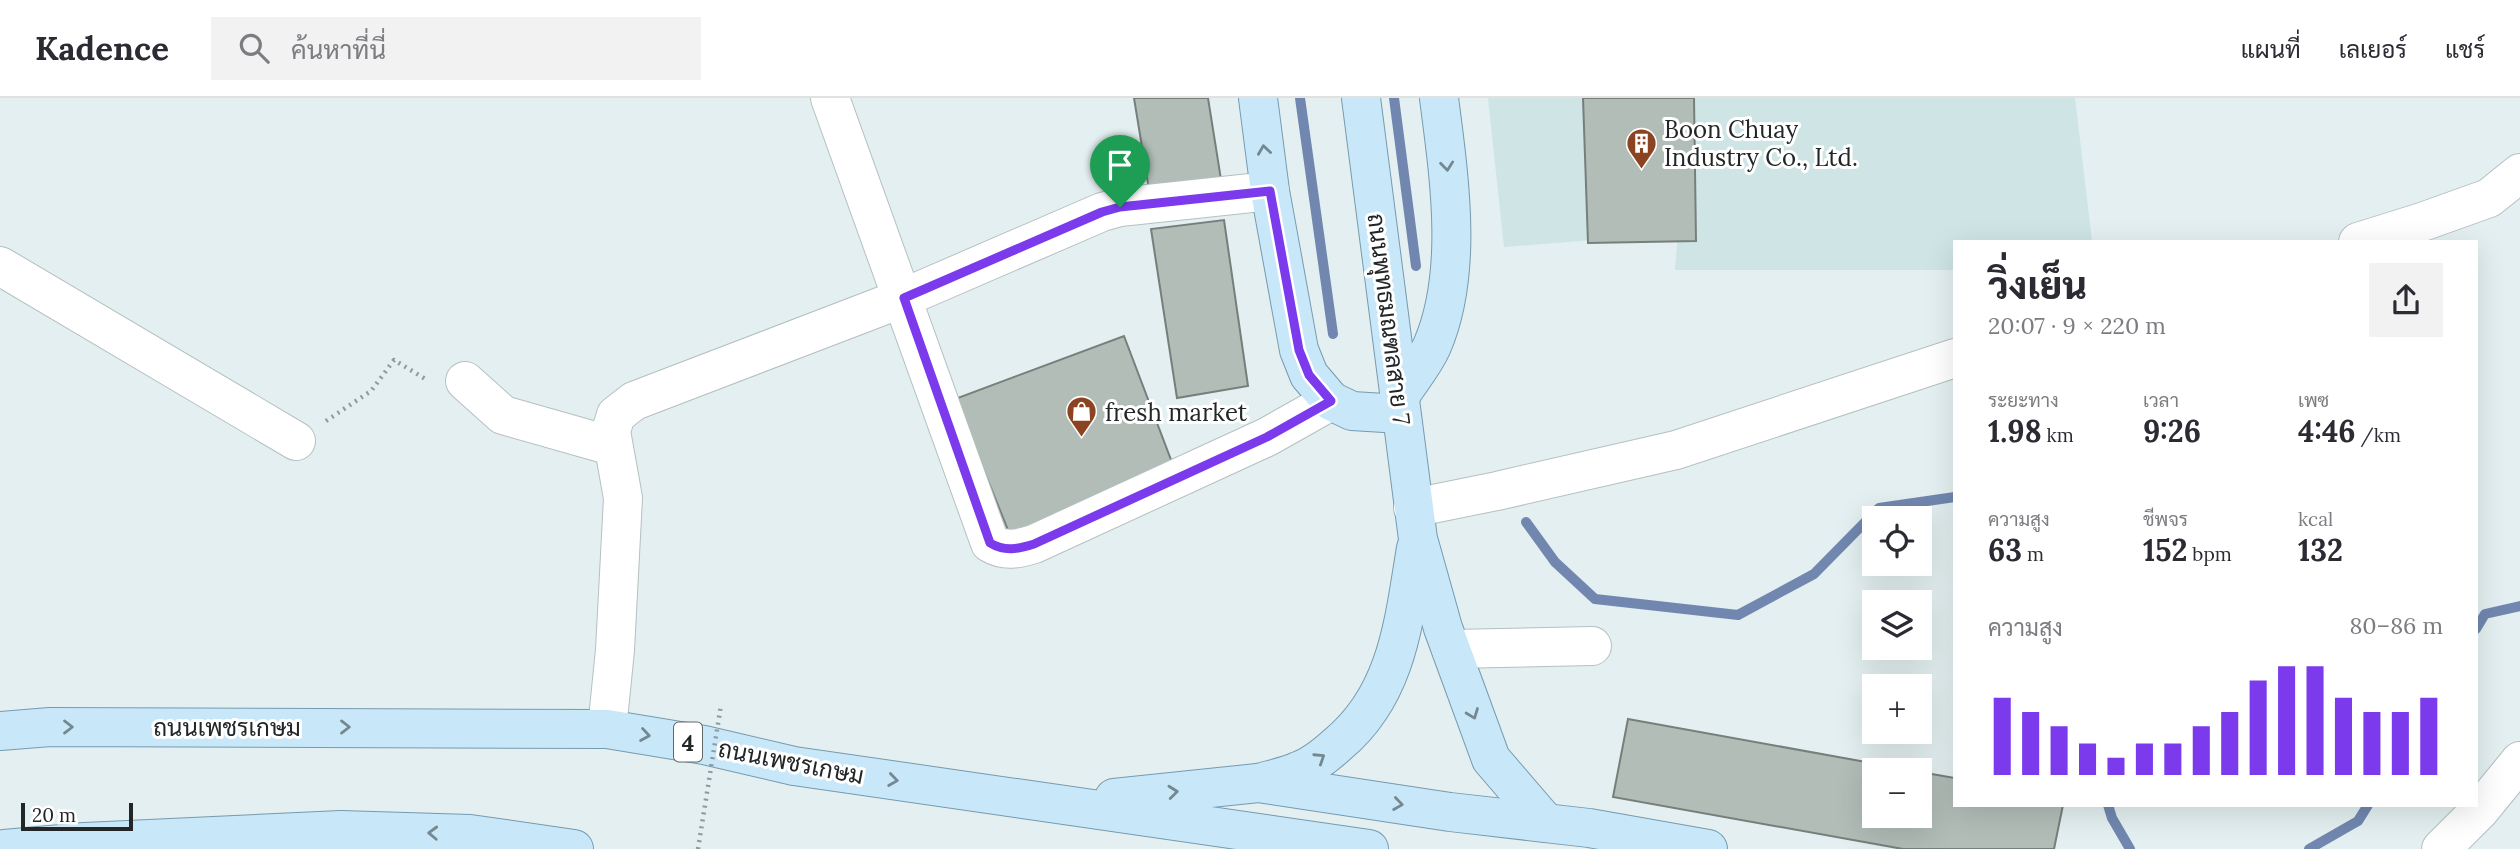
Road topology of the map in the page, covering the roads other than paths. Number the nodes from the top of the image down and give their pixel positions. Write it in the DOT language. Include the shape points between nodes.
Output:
graph roads {
  1 [pos="831,98"];
  2 [pos="1258,98"];
  3 [pos="1361,98"];
  4 [pos="1439,98"];
  5 [pos="2520,173"];
  6 [pos="1270,191"];
  7 [pos="2364,240"];
  8 [pos="0,266"];
  9 [pos="904,298"];
  10 [pos="1953,359"];
  11 [pos="465,381"];
  12 [pos="1331,401"];
  13 [pos="1401,405"];
  14 [pos="296,441"];
  15 [pos="612,446"];
  16 [pos="1415,524"];
  17 [pos="1592,646"];
  18 [pos="1451,649"];
  19 [pos="607,729"];
  20 [pos="0,731"];
  21 [pos="2520,761"];
  22 [pos="1258,783"];
  23 [pos="1056,804"];
  24 [pos="1546,823"];
  25 [pos="1589,828"];
  26 [pos="471,841"];
  27 [pos="4,849"];
  28 [pos="574,849"];
  29 [pos="1369,849"];
  30 [pos="1641,849"];
  31 [pos="1708,849"];
  32 [pos="2441,849"];
  1 -- 9 [label="street"];
  6 -- 2 [label="main road, one-way"];
  3 -- 13 [label="main road, ถนนพุทธมณฑลสาย 7"];
  4 -- 13 [label="main road, one-way" via="1452,219 1447,291 1431,347"];
  5 -- 7 [label="street" via="2489,198"];
  6 -- 9 [label="street" via="1102,212"];
  6 -- 12 [label="main road" via="1299,350 1309,375"];
  8 -- 14 [label="street"];
  9 -- 12 [label="street" via="990,543 999,548 1014,550 1034,544 1267,437"];
  9 -- 15 [label="street" via="634,401 616,415"];
  10 -- 16 [label="street" via="1676,450 1497,491"];
  11 -- 15 [label="street" via="503,415"];
  12 -- 13 [label="main road" via="1352,411"];
  13 -- 16 [label="main road, ถนนพุทธมณฑลสาย 7"];
  15 -- 19 [label="street" via="623,509"];
  16 -- 18 [label="main road, ถนนพุทธมณฑลสาย 7"];
  22 -- 16 [label="main road, ถนนพุทธมณฑลสาย 7, one-way" via="1299,771 1328,753 1353,732 1380,695 1400,641"];
  17 -- 18 [label="street"];
  18 -- 24 [label="main road, ถนนพุทธมณฑลสาย 7, one-way" via="1491,760"];
  20 -- 19 [label="main road, ถนนเพชรเกษม / 4, one-way" via="50,727"];
  19 -- 23 [label="main road, ถนนเพชรเกษม / 4, one-way" via="794,765"];
  21 -- 32 [label="street"];
  23 -- 22 [label="main road, one-way"];
  22 -- 24 [label="main road, one-way"];
  23 -- 29 [label="main road, ถนนเพชรเกษม / 4"];
  24 -- 25 [label="main road"];
  25 -- 30 [label="main road"];
  25 -- 31 [label="main road"];
  26 -- 27 [label="main road, one-way" via="341,830"];
  26 -- 28 [label="main road"];
}
